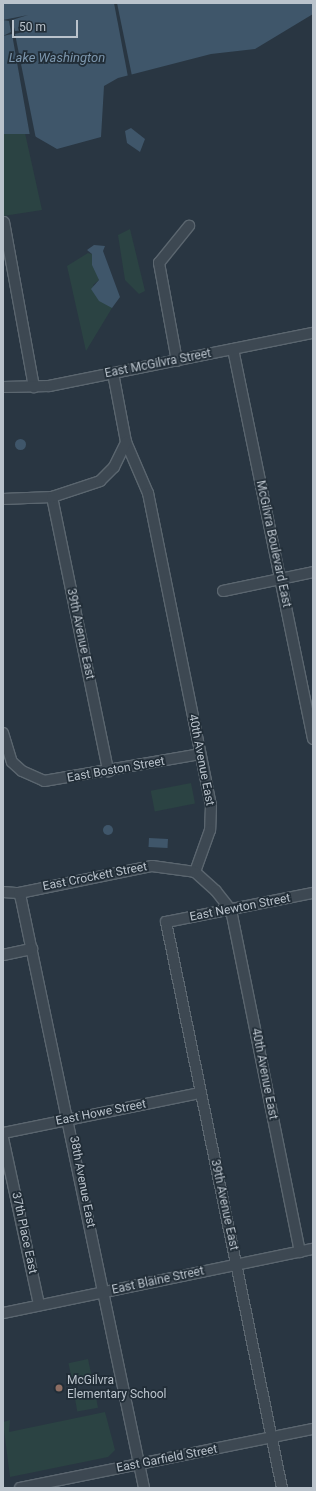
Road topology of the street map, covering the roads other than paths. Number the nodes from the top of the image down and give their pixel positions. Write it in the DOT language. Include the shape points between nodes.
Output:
graph roads {
  1 [pos="4,222"];
  2 [pos="189,226"];
  3 [pos="313,333"];
  4 [pos="234,349"];
  5 [pos="177,361"];
  6 [pos="113,373"];
  7 [pos="3,387"];
  8 [pos="34,387"];
  9 [pos="126,442"];
  10 [pos="52,497"];
  11 [pos="3,499"];
  12 [pos="313,572"];
  13 [pos="280,579"];
  14 [pos="223,591"];
  15 [pos="3,733"];
  16 [pos="313,739"];
  17 [pos="200,754"];
  18 [pos="108,771"];
  19 [pos="195,872"];
  20 [pos="3,892"];
  21 [pos="19,893"];
  22 [pos="313,893"];
  23 [pos="231,910"];
  24 [pos="166,922"];
  25 [pos="32,949"];
  26 [pos="3,955"];
  27 [pos="199,1093"];
  28 [pos="70,1119"];
  29 [pos="3,1133"];
  30 [pos="3,1138"];
  31 [pos="313,1249"];
  32 [pos="300,1252"];
  33 [pos="237,1265"];
  34 [pos="104,1292"];
  35 [pos="39,1305"];
  36 [pos="3,1313"];
  37 [pos="313,1429"];
  38 [pos="272,1437"];
  39 [pos="139,1464"];
  40 [pos="20,1488"];
  41 [pos="144,1488"];
  42 [pos="282,1488"];
  1 -- 8 [label="street"];
  2 -- 5 [label="street" via="160,264"];
  3 -- 4 [label="street, East McGilvra Street"];
  4 -- 5 [label="street, East McGilvra Street"];
  4 -- 13 [label="street, McGilvra Boulevard East"];
  5 -- 6 [label="street, East McGilvra Street"];
  6 -- 8 [label="street, East McGilvra Street"];
  6 -- 9 [label="street, 40th Avenue East"];
  7 -- 8 [label="street, East McGilvra Street"];
  9 -- 10 [label="street" via="114,467 100,480"];
  9 -- 17 [label="street, 40th Avenue East" via="148,493"];
  10 -- 11 [label="street"];
  10 -- 18 [label="street, 39th Avenue East"];
  12 -- 13 [label="street"];
  13 -- 14 [label="street"];
  13 -- 16 [label="street, McGilvra Boulevard East"];
  15 -- 18 [label="street, East Boston Street" via="12,762 32,777 52,781"];
  17 -- 18 [label="street, East Boston Street"];
  17 -- 19 [label="street, 40th Avenue East" via="211,805 211,824 204,854"];
  19 -- 21 [label="street, East Crockett Street" via="167,867 136,868"];
  19 -- 23 [label="street"];
  20 -- 21 [label="street"];
  21 -- 25 [label="street, 38th Avenue East"];
  22 -- 23 [label="street, East Newton Street"];
  23 -- 24 [label="street, East Newton Street"];
  23 -- 32 [label="street, 40th Avenue East"];
  24 -- 27 [label="street, 39th Avenue East"];
  25 -- 26 [label="street"];
  25 -- 28 [label="street, 38th Avenue East"];
  27 -- 28 [label="street, East Howe Street"];
  27 -- 33 [label="street, 39th Avenue East"];
  28 -- 29 [label="street, East Howe Street"];
  28 -- 34 [label="street, 38th Avenue East"];
  30 -- 35 [label="street, 37th Place East"];
  31 -- 32 [label="street, East Blaine Street"];
  32 -- 33 [label="street, East Blaine Street"];
  33 -- 34 [label="street, East Blaine Street"];
  33 -- 38 [label="street, 39th Avenue East"];
  34 -- 35 [label="street, East Blaine Street"];
  34 -- 39 [label="street, 38th Avenue East"];
  35 -- 36 [label="street, East Blaine Street"];
  37 -- 38 [label="street, East Garfield Street"];
  38 -- 39 [label="street, East Garfield Street"];
  38 -- 42 [label="street, 39th Avenue East"];
  39 -- 40 [label="street, East Garfield Street"];
  39 -- 41 [label="street, 38th Avenue East"];
}
